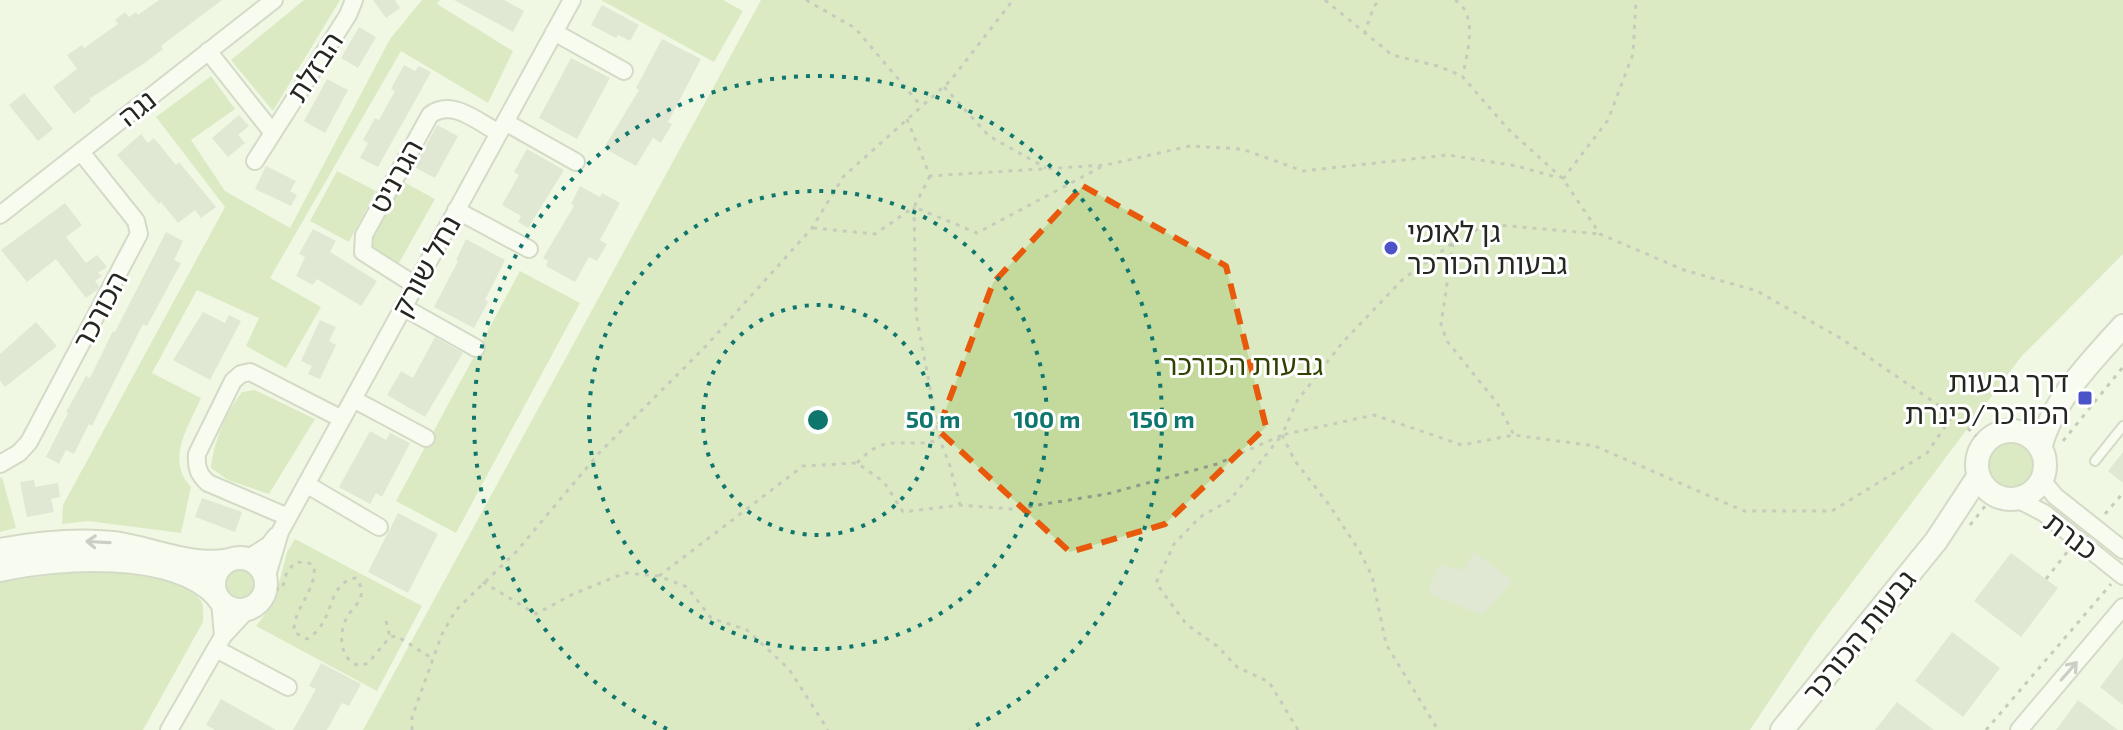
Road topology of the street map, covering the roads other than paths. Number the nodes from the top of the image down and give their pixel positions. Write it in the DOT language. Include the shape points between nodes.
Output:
graph roads {
  1 [pos="274,0"];
  2 [pos="354,0"];
  3 [pos="572,0"];
  4 [pos="554,32"];
  5 [pos="208,51"];
  6 [pos="624,71"];
  7 [pos="502,128"];
  8 [pos="273,133"];
  9 [pos="81,152"];
  10 [pos="255,161"];
  11 [pos="576,162"];
  12 [pos="456,210"];
  13 [pos="0,215"];
  14 [pos="529,249"];
  15 [pos="415,285"];
  16 [pos="403,307"];
  17 [pos="2123,326"];
  18 [pos="476,348"];
  19 [pos="2081,373"];
  20 [pos="353,399"];
  21 [pos="342,419"];
  22 [pos="2123,426"];
  23 [pos="2013,431"];
  24 [pos="426,438"];
  25 [pos="2048,449"];
  26 [pos="2095,461"];
  27 [pos="0,464"];
  28 [pos="1978,477"];
  29 [pos="2042,480"];
  30 [pos="306,484"];
  31 [pos="2005,499"];
  32 [pos="284,524"];
  33 [pos="379,527"];
  34 [pos="1936,541"];
  35 [pos="0,550"];
  36 [pos="2123,550"];
  37 [pos="238,559"];
  38 [pos="0,570"];
  39 [pos="2122,575"];
  40 [pos="266,584"];
  41 [pos="218,599"];
  42 [pos="2123,607"];
  43 [pos="247,610"];
  44 [pos="219,642"];
  45 [pos="288,687"];
  46 [pos="171,729"];
  47 [pos="1782,730"];
  48 [pos="2019,730"];
  1 -- 5 [label="street, נגה"];
  2 -- 8 [label="street, הבזלת"];
  3 -- 4 [label="street, נחל שורק"];
  4 -- 6 [label="street"];
  4 -- 7 [label="street, נחל שורק"];
  5 -- 8 [label="street, הבזלת"];
  5 -- 9 [label="street, נגה"];
  7 -- 11 [label="street"];
  7 -- 12 [label="street, נחל שורק"];
  7 -- 15 [label="street, הגרניט" via="456,110 438,109 430,115 364,235 363,252"];
  8 -- 10 [label="street, הבזלת"];
  9 -- 13 [label="street, נגה"];
  9 -- 27 [label="street, הכורכר" via="136,221 139,234 29,442"];
  12 -- 14 [label="street"];
  12 -- 15 [label="street, נחל שורק"];
  15 -- 16 [label="street, נחל שורק"];
  16 -- 18 [label="street"];
  16 -- 20 [label="street, נחל שורק"];
  17 -- 19 [label="street"];
  19 -- 23 [label="street"];
  19 -- 25 [label="street" via="2050,417"];
  20 -- 21 [label="street, נחל שורק"];
  20 -- 24 [label="street"];
  21 -- 30 [label="street, נחל שורק"];
  21 -- 32 [label="street" via="250,372 233,381 196,466 208,483"];
  22 -- 26 [label="lane"];
  23 -- 25 [label="street"];
  23 -- 28 [label="street" via="1984,443 1978,453"];
  25 -- 29 [label="street"];
  28 -- 31 [label="street"];
  28 -- 34 [label="street, גבעות הכורכר"];
  29 -- 31 [label="street" via="2027,496"];
  29 -- 36 [label="street, כנרת"];
  30 -- 32 [label="street, נחל שורק"];
  30 -- 33 [label="street"];
  31 -- 34 [label="street, גבעות הכורכר" via="1977,505"];
  31 -- 39 [label="street, כנרת" via="2044,513"];
  32 -- 37 [label="street, נחל שורק" via="269,545"];
  32 -- 40 [label="street, נחל שורק"];
  34 -- 47 [label="street, גבעות הכורכר"];
  37 -- 35 [label="street, one-way" via="206,563 95,542 53,541"];
  37 -- 40 [label="street" via="261,568"];
  37 -- 41 [label="street" via="222,565 214,579"];
  38 -- 41 [label="street" via="51,560 129,563 197,580"];
  40 -- 43 [label="street" via="261,600"];
  41 -- 43 [label="street" via="230,609"];
  41 -- 44 [label="street"];
  48 -- 42 [label="street, one-way"];
  43 -- 44 [label="street"];
  44 -- 45 [label="street"];
  44 -- 46 [label="street"];
}
